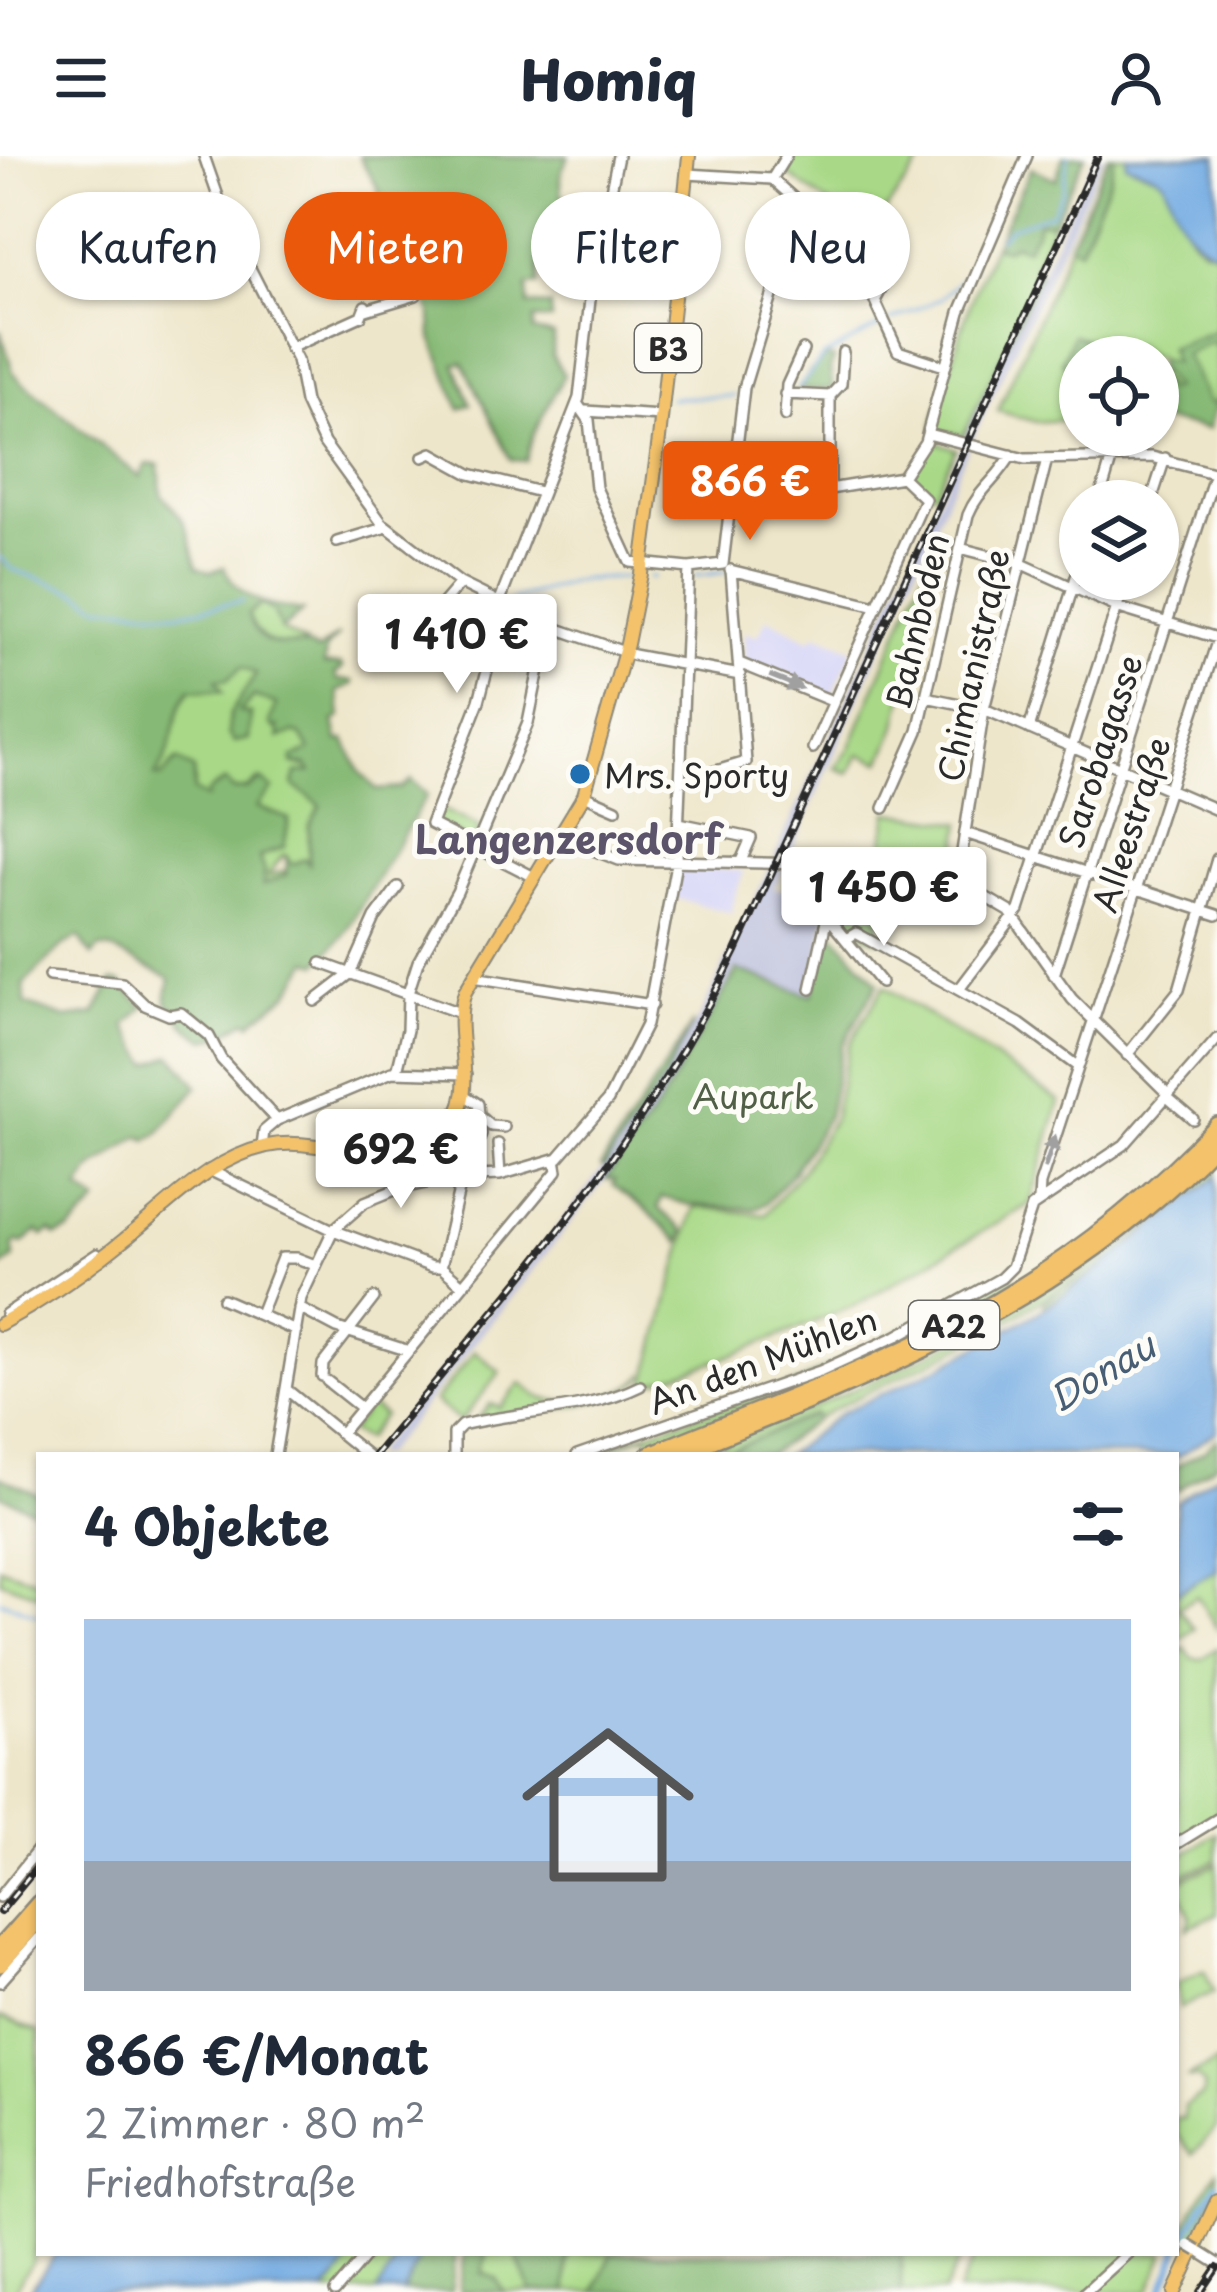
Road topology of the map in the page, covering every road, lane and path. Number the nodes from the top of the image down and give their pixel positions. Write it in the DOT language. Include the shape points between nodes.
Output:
graph roads {
  1 [pos="204,156"];
  2 [pos="618,156"];
  3 [pos="689,156"];
  4 [pos="1027,156"];
  5 [pos="782,158"];
  6 [pos="687,174"];
  7 [pos="772,179"];
  8 [pos="787,192"];
  9 [pos="397,300"];
  10 [pos="773,300"];
  11 [pos="873,300"];
  12 [pos="290,348"];
  13 [pos="803,350"];
  14 [pos="843,352"];
  15 [pos="944,366"];
  16 [pos="785,394"];
  17 [pos="830,396"];
  18 [pos="582,407"];
  19 [pos="661,416"];
  20 [pos="785,416"];
  21 [pos="928,434"];
  22 [pos="1011,455"];
  23 [pos="422,457"];
  24 [pos="1112,457"];
  25 [pos="1166,458"];
  26 [pos="1047,459"];
  27 [pos="1216,474"];
  28 [pos="902,477"];
  29 [pos="1105,480"];
  30 [pos="1158,480"];
  31 [pos="830,490"];
  32 [pos="540,492"];
  33 [pos="733,505"];
  34 [pos="387,527"];
  35 [pos="337,542"];
  36 [pos="960,548"];
  37 [pos="643,564"];
  38 [pos="1022,564"];
  39 [pos="727,567"];
  40 [pos="689,568"];
  41 [pos="1059,581"];
  42 [pos="460,584"];
  43 [pos="1069,600"];
  44 [pos="1100,600"];
  45 [pos="1118,600"];
  46 [pos="501,604"];
  47 [pos="876,606"];
  48 [pos="1116,607"];
  49 [pos="1168,622"];
  50 [pos="548,626"];
  51 [pos="1217,640"];
  52 [pos="428,645"];
  53 [pos="618,650"];
  54 [pos="685,664"];
  55 [pos="739,669"];
  56 [pos="837,691"];
  57 [pos="926,697"];
  58 [pos="985,710"];
  59 [pos="1029,729"];
  60 [pos="813,748"];
  61 [pos="1072,748"];
  62 [pos="1121,770"];
  63 [pos="680,782"];
  64 [pos="1170,790"];
  65 [pos="584,795"];
  66 [pos="884,808"];
  67 [pos="616,809"];
  68 [pos="1217,810"];
  69 [pos="679,823"];
  70 [pos="965,833"];
  71 [pos="560,837"];
  72 [pos="476,848"];
  73 [pos="1037,856"];
  74 [pos="1217,859"];
  75 [pos="676,861"];
  76 [pos="741,861"];
  77 [pos="838,867"];
  78 [pos="1088,873"];
  79 [pos="534,877"];
  80 [pos="957,884"];
  81 [pos="398,887"];
  82 [pos="1137,890"];
  83 [pos="1202,910"];
  84 [pos="1217,915"];
  85 [pos="1015,918"];
  86 [pos="829,919"];
  87 [pos="851,936"];
  88 [pos="321,963"];
  89 [pos="350,974"];
  90 [pos="49,976"];
  91 [pos="1054,976"];
  92 [pos="473,977"];
  93 [pos="880,983"];
  94 [pos="959,988"];
  95 [pos="811,989"];
  96 [pos="407,997"];
  97 [pos="315,1000"];
  98 [pos="652,1005"];
  99 [pos="460,1013"];
  100 [pos="1093,1022"];
  101 [pos="1217,1039"];
  102 [pos="1127,1054"];
  103 [pos="1077,1066"];
  104 [pos="397,1071"];
  105 [pos="466,1074"];
  106 [pos="464,1095"];
  107 [pos="1168,1096"];
  108 [pos="1193,1119"];
  109 [pos="277,1120"];
  110 [pos="487,1122"];
  111 [pos="1217,1125"];
  112 [pos="504,1127"];
  113 [pos="1217,1142"];
  114 [pos="498,1144"];
  115 [pos="266,1146"];
  116 [pos="555,1159"];
  117 [pos="209,1170"];
  118 [pos="500,1175"];
  119 [pos="463,1176"];
  120 [pos="1039,1200"];
  121 [pos="333,1230"];
  122 [pos="1016,1258"];
  123 [pos="315,1265"];
  124 [pos="441,1267"];
  125 [pos="461,1284"];
  126 [pos="374,1298"];
  127 [pos="223,1300"];
  128 [pos="298,1308"];
  129 [pos="260,1315"];
  130 [pos="0,1321"];
  131 [pos="352,1329"];
  132 [pos="296,1330"];
  133 [pos="406,1350"];
  134 [pos="640,1386"];
  135 [pos="287,1390"];
  136 [pos="361,1408"];
  137 [pos="341,1433"];
  138 [pos="276,1452"];
  139 [pos="364,1452"];
  140 [pos="454,1452"];
  141 [pos="586,1452"];
  142 [pos="655,1452"];
  143 [pos="683,1452"];
  144 [pos="1217,1820"];
  145 [pos="1179,1842"];
  146 [pos="36,1852"];
  147 [pos="0,1897"];
  148 [pos="36,1906"];
  149 [pos="36,1922"];
  150 [pos="36,1941"];
  151 [pos="0,1947"];
  152 [pos="0,1964"];
  153 [pos="0,1982"];
  154 [pos="1217,2201"];
  155 [pos="1189,2248"];
  156 [pos="365,2256"];
  157 [pos="1125,2256"];
  158 [pos="1216,2263"];
  159 [pos="334,2292"];
  160 [pos="1085,2292"];
  161 [pos="1175,2292"];
  1 -- 12 [label="street" via="228,225"];
  2 -- 18 [label="street" via="592,282"];
  3 -- 6 [label="main road, B3"];
  4 -- 15 [label="street"];
  5 -- 7 [label="street"];
  6 -- 7 [label="street"];
  6 -- 19 [label="main road, B3"];
  7 -- 8 [label="street"];
  9 -- 12 [label="street"];
  10 -- 33 [label="street" via="744,388"];
  11 -- 15 [label="street" via="899,354"];
  12 -- 34 [label="street" via="324,443"];
  13 -- 16 [label="street"];
  14 -- 17 [label="street" via="842,381"];
  15 -- 21 [label="street"];
  16 -- 17 [label="street"];
  16 -- 20 [label="street"];
  17 -- 31 [label="street"];
  18 -- 19 [label="street"];
  18 -- 32 [label="street"];
  18 -- 37 [label="street" via="596,488 626,556"];
  19 -- 37 [label="main road, B3"];
  21 -- 22 [label="street"];
  21 -- 28 [label="street"];
  22 -- 26 [label="street"];
  22 -- 36 [label="street, Bahnboden" via="974,501"];
  23 -- 32 [label="street" via="432,453 470,474"];
  24 -- 25 [label="street"];
  24 -- 26 [label="street"];
  24 -- 29 [label="street"];
  25 -- 27 [label="street"];
  25 -- 30 [label="street"];
  26 -- 38 [label="street, Chimanistraße"];
  27 -- 49 [label="street, Sarobagasse"];
  28 -- 31 [label="street"];
  28 -- 47 [label="street" via="925,499"];
  31 -- 33 [label="street"];
  32 -- 46 [label="street"];
  33 -- 39 [label="street"];
  34 -- 35 [label="street"];
  34 -- 42 [label="street"];
  36 -- 38 [label="street"];
  36 -- 57 [label="street, Bahnboden"];
  37 -- 40 [label="street"];
  37 -- 53 [label="main road, B3"];
  38 -- 41 [label="street"];
  38 -- 58 [label="street, Chimanistraße"];
  39 -- 40 [label="street"];
  39 -- 47 [label="street"];
  39 -- 55 [label="street"];
  40 -- 54 [label="street"];
  42 -- 46 [label="street"];
  42 -- 52 [label="street" via="435,612"];
  43 -- 59 [label="street"];
  44 -- 48 [label="street"];
  45 -- 48 [label="street"];
  46 -- 50 [label="street"];
  46 -- 72 [label="street" via="478,701 430,824"];
  47 -- 56 [label="street"];
  48 -- 49 [label="street"];
  48 -- 61 [label="street"];
  49 -- 51 [label="street"];
  49 -- 62 [label="street, Sarobagasse"];
  50 -- 53 [label="street"];
  50 -- 72 [label="street" via="528,723"];
  51 -- 64 [label="street, Alleestraße"];
  53 -- 54 [label="street"];
  53 -- 65 [label="main road, B3"];
  54 -- 55 [label="street"];
  54 -- 63 [label="street"];
  55 -- 56 [label="street, one-way"];
  55 -- 63 [label="street" via="745,765"];
  56 -- 60 [label="street"];
  57 -- 58 [label="street"];
  57 -- 66 [label="street, Bahnboden"];
  58 -- 59 [label="street"];
  58 -- 70 [label="street, Chimanistraße"];
  59 -- 61 [label="street"];
  61 -- 62 [label="street"];
  61 -- 73 [label="street"];
  62 -- 64 [label="street"];
  62 -- 78 [label="street, Sarobagasse"];
  63 -- 69 [label="street"];
  64 -- 68 [label="street"];
  64 -- 82 [label="street, Alleestraße"];
  65 -- 67 [label="street"];
  65 -- 71 [label="main road, B3"];
  69 -- 75 [label="street"];
  69 -- 76 [label="street" via="751,838"];
  70 -- 73 [label="street"];
  70 -- 80 [label="street, Chimanistraße"];
  71 -- 75 [label="street" via="613,859"];
  71 -- 79 [label="main road, B3"];
  72 -- 79 [label="street"];
  72 -- 96 [label="street"];
  73 -- 78 [label="street"];
  73 -- 85 [label="street"];
  74 -- 83 [label="street"];
  75 -- 76 [label="street"];
  75 -- 98 [label="street"];
  76 -- 77 [label="street"];
  77 -- 80 [label="street"];
  77 -- 86 [label="street"];
  78 -- 82 [label="street"];
  78 -- 91 [label="street, Sarobagasse"];
  79 -- 92 [label="main road, B3"];
  80 -- 85 [label="street" via="992,897"];
  81 -- 89 [label="street"];
  82 -- 83 [label="street"];
  82 -- 100 [label="street, Alleestraße"];
  83 -- 84 [label="street"];
  83 -- 102 [label="street" via="1179,990"];
  85 -- 91 [label="street"];
  85 -- 94 [label="street"];
  86 -- 87 [label="street"];
  86 -- 95 [label="street"];
  87 -- 93 [label="street"];
  87 -- 94 [label="street"];
  88 -- 89 [label="street"];
  89 -- 96 [label="street"];
  89 -- 97 [label="street"];
  90 -- 109 [label="street" via="122,983 145,1006 181,1013"];
  91 -- 100 [label="street"];
  92 -- 98 [label="street"];
  92 -- 99 [label="main road, B3"];
  94 -- 103 [label="street"];
  96 -- 99 [label="street"];
  96 -- 104 [label="street"];
  98 -- 116 [label="street" via="608,1100"];
  99 -- 105 [label="main road, B3"];
  100 -- 102 [label="street"];
  100 -- 103 [label="street, Alleestraße"];
  101 -- 107 [label="street"];
  102 -- 107 [label="street"];
  120 -- 103 [label="street, Alleestraße, one-way"];
  104 -- 105 [label="street"];
  104 -- 109 [label="street"];
  105 -- 106 [label="main road, B3"];
  106 -- 110 [label="street"];
  106 -- 115 [label="main road, B3" via="446,1132 409,1153"];
  107 -- 108 [label="street"];
  107 -- 120 [label="street" via="1124,1145"];
  109 -- 115 [label="street" via="261,1136"];
  110 -- 112 [label="street"];
  110 -- 119 [label="street"];
  111 -- 142 [label="highway, A22" via="1121,1215 997,1301 868,1366"];
  113 -- 143 [label="highway, A22" via="1127,1225 1003,1310 873,1376"];
  114 -- 118 [label="street"];
  115 -- 117 [label="main road, B3"];
  116 -- 118 [label="street"];
  116 -- 125 [label="street" via="557,1172"];
  117 -- 121 [label="street"];
  117 -- 130 [label="main road, B3" via="84,1271"];
  118 -- 119 [label="street"];
  119 -- 121 [label="street" via="374,1197"];
  119 -- 124 [label="street"];
  120 -- 122 [label="street, Alleestraße"];
  121 -- 123 [label="street"];
  121 -- 124 [label="street"];
  122 -- 141 [label="street, An den Mühlen" via="1005,1275 873,1348"];
  123 -- 128 [label="street"];
  123 -- 129 [label="street" via="280,1260"];
  124 -- 125 [label="street"];
  125 -- 133 [label="street"];
  126 -- 131 [label="street"];
  127 -- 129 [label="street"];
  128 -- 131 [label="street"];
  128 -- 132 [label="street"];
  129 -- 132 [label="street"];
  131 -- 133 [label="street"];
  131 -- 136 [label="street" via="322,1364 325,1378"];
  132 -- 135 [label="street"];
  133 -- 136 [label="street"];
  134 -- 140 [label="street" via="589,1404 462,1425"];
  135 -- 137 [label="street"];
  135 -- 138 [label="street"];
  136 -- 137 [label="street"];
  137 -- 139 [label="street"];
  144 -- 145 [label="street"];
  146 -- 147 [label="street"];
  148 -- 151 [label="highway"];
  149 -- 152 [label="highway"];
  150 -- 153 [label="street"];
  154 -- 161 [label="main road"];
  155 -- 158 [label="street"];
  155 -- 161 [label="main road"];
  156 -- 159 [label="street"];
  157 -- 160 [label="street"];
}
